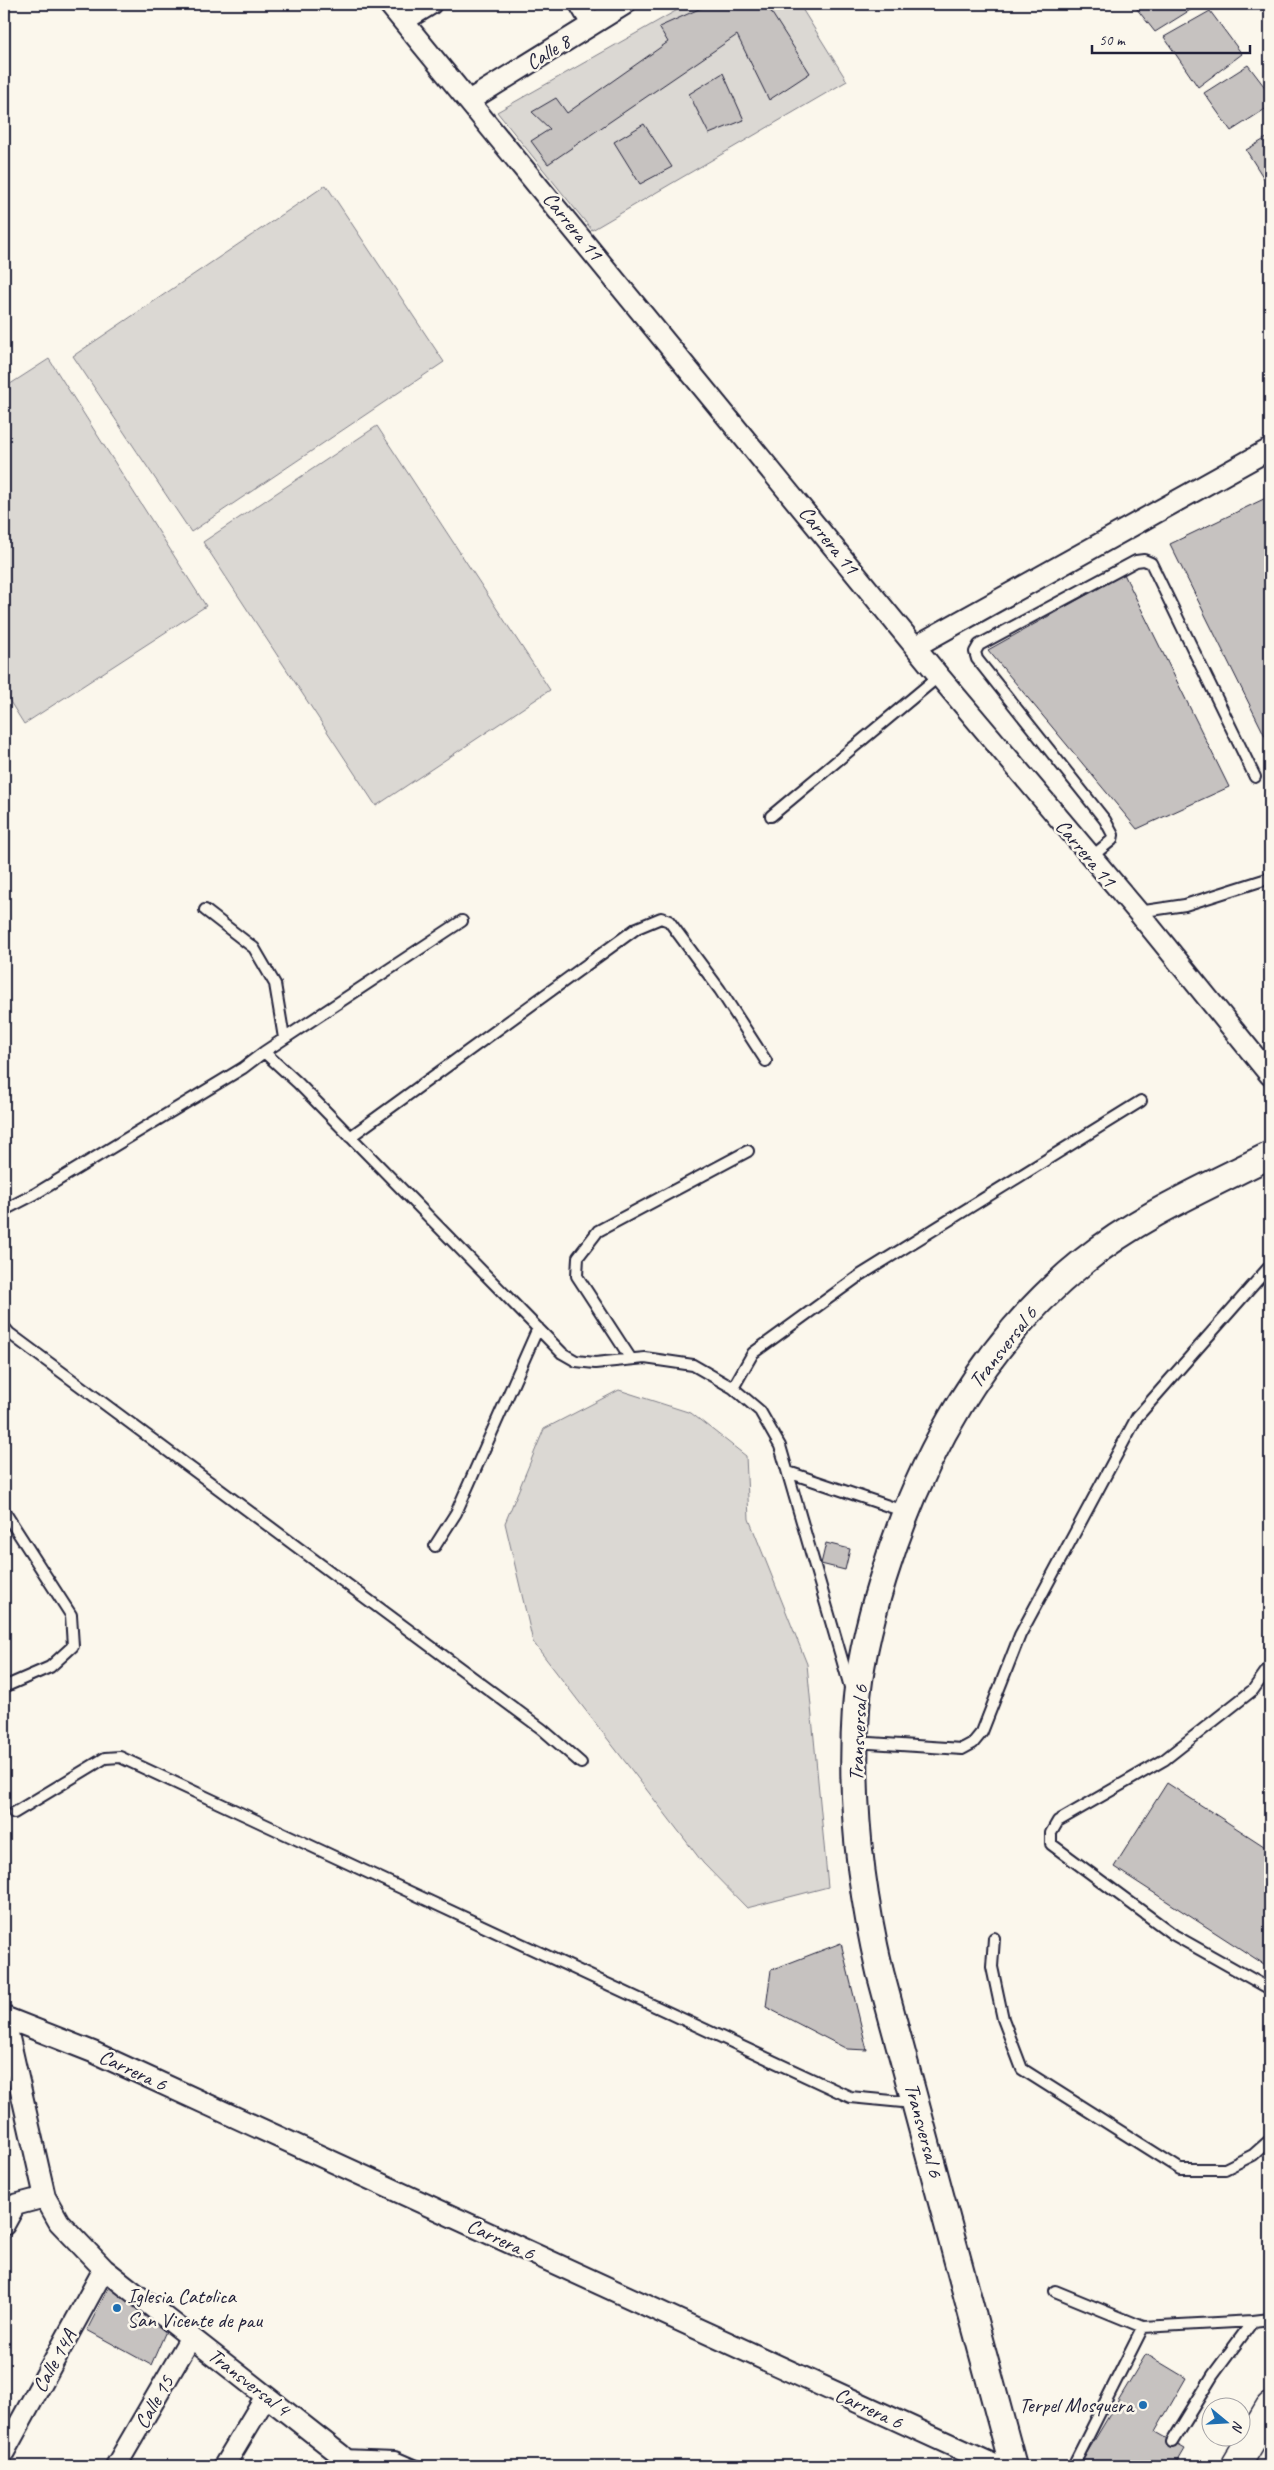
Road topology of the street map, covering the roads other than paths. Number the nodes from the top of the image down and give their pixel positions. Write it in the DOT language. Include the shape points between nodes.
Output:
graph roads {
  1 [pos="389,4"];
  2 [pos="431,4"];
  3 [pos="580,4"];
  4 [pos="625,4"];
  5 [pos="403,20"];
  6 [pos="592,24"];
  7 [pos="470,100"];
  8 [pos="1270,449"];
  9 [pos="916,646"];
  10 [pos="939,676"];
  11 [pos="1255,777"];
  12 [pos="771,816"];
  13 [pos="1090,858"];
  14 [pos="1270,878"];
  15 [pos="205,910"];
  16 [pos="1138,912"];
  17 [pos="462,921"];
  18 [pos="284,1038"];
  19 [pos="264,1052"];
  20 [pos="766,1061"];
  21 [pos="1270,1075"];
  22 [pos="1141,1101"];
  23 [pos="350,1136"];
  24 [pos="748,1150"];
  25 [pos="1270,1155"];
  26 [pos="4,1210"];
  27 [pos="1270,1266"];
  28 [pos="4,1327"];
  29 [pos="538,1328"];
  30 [pos="631,1359"];
  31 [pos="733,1388"];
  32 [pos="788,1472"];
  33 [pos="4,1511"];
  34 [pos="906,1512"];
  35 [pos="435,1546"];
  36 [pos="1270,1666"];
  37 [pos="4,1687"];
  38 [pos="856,1708"];
  39 [pos="854,1742"];
  40 [pos="581,1764"];
  41 [pos="14,1813"];
  42 [pos="994,1938"];
  43 [pos="1270,1989"];
  44 [pos="4,2017"];
  45 [pos="917,2103"];
  46 [pos="1270,2140"];
  47 [pos="45,2197"];
  48 [pos="9,2201"];
  49 [pos="4,2225"];
  50 [pos="104,2269"];
  51 [pos="1055,2290"];
  52 [pos="1270,2318"];
  53 [pos="1253,2322"];
  54 [pos="1143,2327"];
  55 [pos="191,2337"];
  56 [pos="266,2396"];
  57 [pos="1270,2407"];
  58 [pos="1172,2442"];
  59 [pos="4,2452"];
  60 [pos="342,2463"];
  61 [pos="116,2466"];
  62 [pos="224,2466"];
  63 [pos="416,2466"];
  64 [pos="996,2466"];
  65 [pos="1013,2466"];
  66 [pos="1073,2466"];
  67 [pos="1235,2466"];
  1 -- 5 [label="street, Carrera 11"];
  2 -- 5 [label="street"];
  3 -- 6 [label="street"];
  4 -- 6 [label="street, Calle 8"];
  5 -- 7 [label="street, Carrera 11"];
  6 -- 7 [label="street, Calle 8"];
  7 -- 9 [label="street, Carrera 11"];
  8 -- 9 [label="street"];
  9 -- 10 [label="street, Carrera 11"];
  10 -- 12 [label="lane"];
  10 -- 13 [label="street, Carrera 11"];
  11 -- 13 [label="lane" via="1151,563 1136,561 979,645 975,652 977,659 1105,820 1112,840"];
  13 -- 16 [label="street, Carrera 11"];
  14 -- 16 [label="lane" via="1185,905"];
  15 -- 18 [label="lane" via="254,948 275,984"];
  16 -- 21 [label="street, Carrera 11"];
  17 -- 18 [label="lane"];
  18 -- 19 [label="lane"];
  19 -- 23 [label="lane"];
  19 -- 26 [label="lane"];
  20 -- 23 [label="lane" via="670,920 661,918 637,928"];
  22 -- 31 [label="lane" via="859,1276 753,1354"];
  23 -- 29 [label="lane"];
  24 -- 30 [label="lane" via="598,1231 578,1257 576,1276"];
  25 -- 34 [label="street, Transversal 6" via="1137,1224 1085,1260 1042,1298 964,1396"];
  27 -- 39 [label="lane" via="1137,1416 1020,1635 982,1732 973,1743 962,1749"];
  28 -- 40 [label="lane" via="542,1729"];
  29 -- 30 [label="lane" via="562,1353 576,1361 595,1363"];
  29 -- 35 [label="lane" via="456,1513"];
  30 -- 31 [label="lane" via="668,1360 693,1365"];
  31 -- 32 [label="lane" via="760,1411 780,1446"];
  32 -- 34 [label="lane"];
  32 -- 38 [label="lane"];
  33 -- 37 [label="lane" via="72,1615 73,1646 50,1667"];
  34 -- 38 [label="street, Transversal 6" via="868,1632"];
  36 -- 43 [label="lane" via="1253,1690 1164,1760 1058,1820 1051,1833 1051,1844 1174,1935"];
  38 -- 39 [label="street, Transversal 6"];
  39 -- 45 [label="street, Transversal 6" via="858,1831 868,1919"];
  41 -- 45 [label="lane" via="105,1758 120,1757 850,2097"];
  42 -- 46 [label="lane" via="992,1967 1003,2019 1022,2068 1180,2169 1225,2169 1253,2156"];
  44 -- 47 [label="street, Transversal 4"];
  44 -- 64 [label="street, Carrera 6" via="93,2052"];
  45 -- 65 [label="street, Transversal 6"];
  47 -- 48 [label="street"];
  47 -- 50 [label="street, Transversal 4" via="58,2222"];
  48 -- 49 [label="street"];
  50 -- 55 [label="street, Transversal 4"];
  50 -- 59 [label="street, Calle 14A"];
  51 -- 54 [label="lane"];
  52 -- 53 [label="lane"];
  53 -- 54 [label="lane"];
  53 -- 58 [label="lane"];
  54 -- 66 [label="lane"];
  55 -- 56 [label="street, Transversal 4"];
  55 -- 61 [label="street, Calle 15"];
  56 -- 60 [label="street, Transversal 4"];
  56 -- 62 [label="street"];
  57 -- 67 [label="main road"];
  60 -- 63 [label="lane" via="395,2457"];
}
